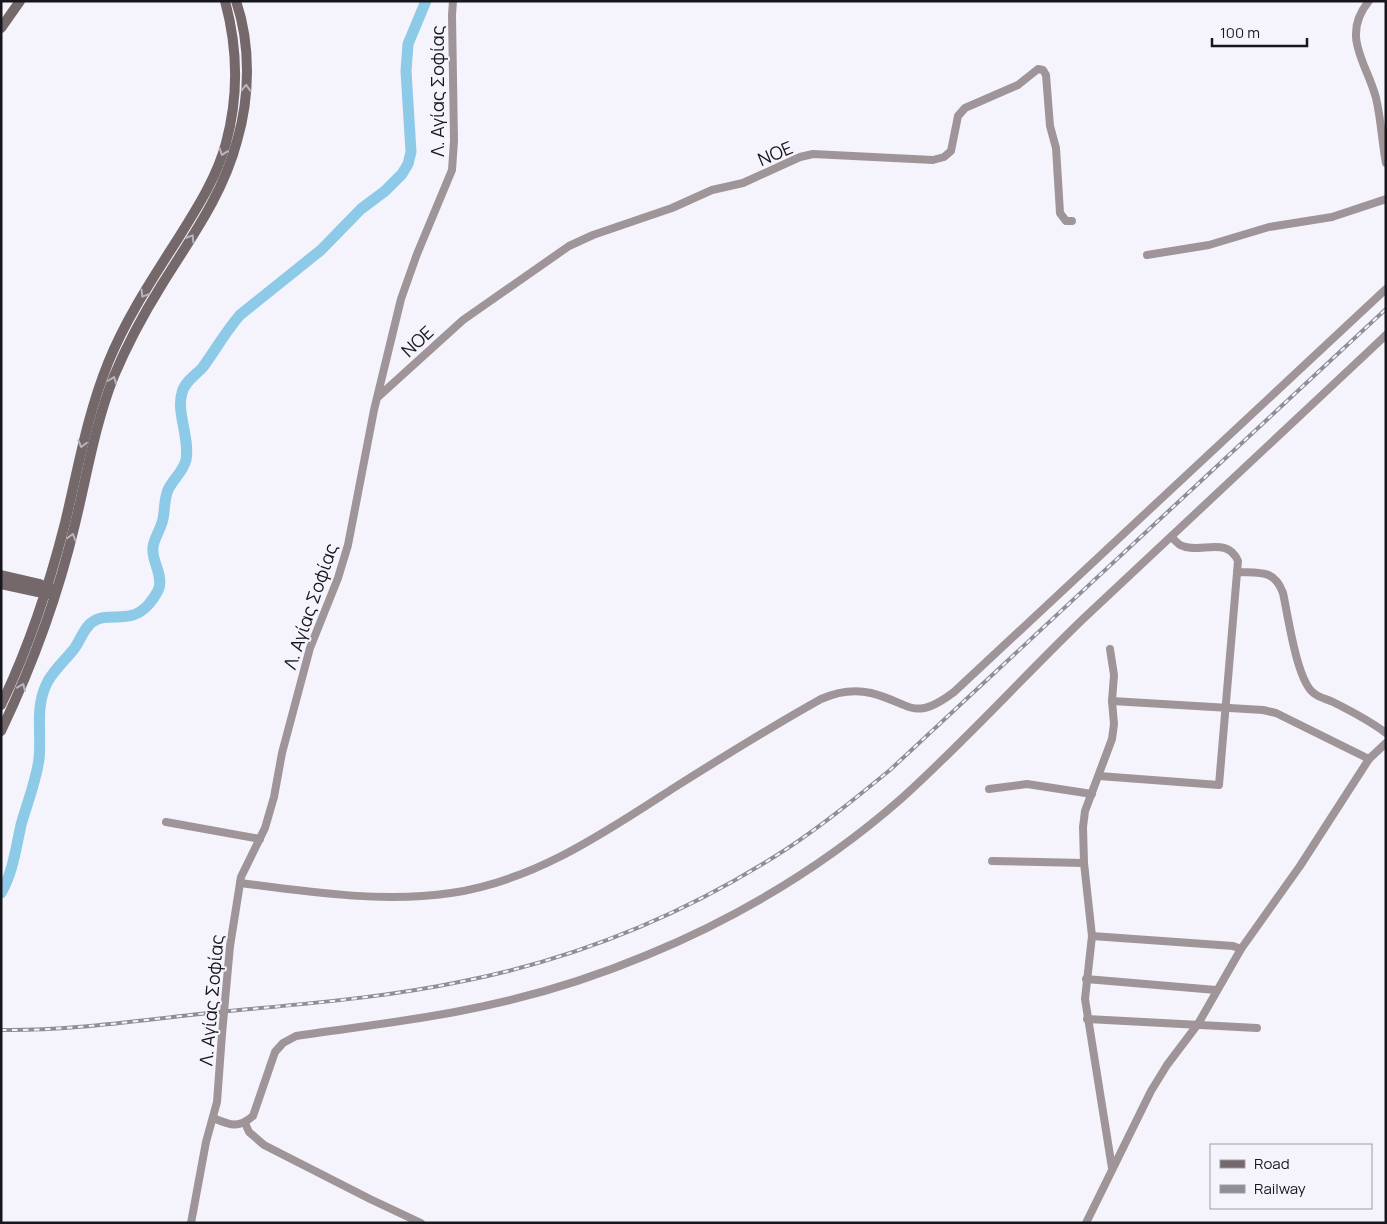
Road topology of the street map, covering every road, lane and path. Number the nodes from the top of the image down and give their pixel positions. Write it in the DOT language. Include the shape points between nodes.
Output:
graph roads {
  1 [pos="20,1"];
  2 [pos="225,1"];
  3 [pos="236,1"];
  4 [pos="453,1"];
  5 [pos="1369,1"];
  6 [pos="1,28"];
  7 [pos="1386,163"];
  8 [pos="1386,199"];
  9 [pos="1072,221"];
  10 [pos="1147,256"];
  11 [pos="1386,289"];
  12 [pos="1386,335"];
  13 [pos="378,397"];
  14 [pos="1171,537"];
  15 [pos="53,568"];
  16 [pos="1238,572"];
  17 [pos="1,575"];
  18 [pos="1,584"];
  19 [pos="59,584"];
  20 [pos="26,585"];
  21 [pos="46,590"];
  22 [pos="54,602"];
  23 [pos="39,613"];
  24 [pos="1110,649"];
  25 [pos="1112,701"];
  26 [pos="1,705"];
  27 [pos="1224,708"];
  28 [pos="1,731"];
  29 [pos="1386,733"];
  30 [pos="1386,743"];
  31 [pos="1369,758"];
  32 [pos="1099,776"];
  33 [pos="990,789"];
  34 [pos="1092,794"];
  35 [pos="166,822"];
  36 [pos="260,839"];
  37 [pos="992,861"];
  38 [pos="1084,863"];
  39 [pos="240,883"];
  40 [pos="1092,936"];
  41 [pos="1241,949"];
  42 [pos="1086,979"];
  43 [pos="1216,990"];
  44 [pos="1088,1019"];
  45 [pos="1198,1024"];
  46 [pos="1257,1028"];
  47 [pos="213,1118"];
  48 [pos="245,1123"];
  49 [pos="1112,1168"];
  50 [pos="192,1223"];
  51 [pos="421,1223"];
  52 [pos="1086,1223"];
  1 -- 6 [label="street"];
  2 -- 15 [label="street, one-way" via="234,40 236,74 225,146 204,196 137,305 108,362 85,433"];
  19 -- 3 [label="street, one-way" via="96,433 114,378 139,324 213,203 233,154 243,118 246,76 245,45"];
  4 -- 13 [label="street, Λ. Αγίας Σοφίας" via="452,170 401,299"];
  5 -- 7 [label="street" via="1356,24 1356,39 1358,53 1376,98"];
  8 -- 10 [label="street" via="1332,217"];
  9 -- 13 [label="street, NOE" via="1066,221 1060,213 1056,148 1050,126 1046,75 1038,69 1018,85 965,108 958,116 951,151 939,159 813,154 743,183 712,190 672,208 592,235 570,246 463,320"];
  11 -- 39 [label="street" via="941,702 918,709 858,691 827,696 555,860 474,888 432,895 383,897"];
  12 -- 14 [label="street"];
  13 -- 36 [label="street, Λ. Αγίας Σοφίας" via="348,545 310,648 282,753 274,797"];
  14 -- 16 [label="street" via="1180,545 1192,548 1212,546 1226,549 1235,554"];
  14 -- 48 [label="street" via="1082,620 924,778 813,867 737,913 648,955 585,979 457,1012 296,1036 283,1042 275,1052 253,1116"];
  15 -- 20 [label="street"];
  15 -- 21 [label="street"];
  16 -- 27 [label="street"];
  16 -- 29 [label="street" via="1267,574 1279,583 1302,678 1309,689"];
  17 -- 20 [label="street"];
  18 -- 20 [label="street"];
  19 -- 21 [label="street"];
  19 -- 22 [label="street"];
  20 -- 21 [label="street" via="38,592"];
  20 -- 23 [label="street"];
  21 -- 22 [label="street"];
  21 -- 23 [label="street"];
  28 -- 22 [label="street, one-way" via="26,677"];
  23 -- 26 [label="street"];
  24 -- 25 [label="street" via="1114,675"];
  25 -- 27 [label="street"];
  25 -- 32 [label="street" via="1112,739"];
  27 -- 31 [label="street" via="1276,713"];
  27 -- 32 [label="street" via="1219,785"];
  30 -- 31 [label="street"];
  31 -- 41 [label="street" via="1300,866"];
  32 -- 34 [label="street"];
  33 -- 34 [label="street" via="1027,784"];
  34 -- 38 [label="street" via="1083,827"];
  35 -- 36 [label="street"];
  36 -- 39 [label="street, Λ. Αγίας Σοφίας"];
  37 -- 38 [label="street"];
  38 -- 40 [label="street"];
  39 -- 47 [label="street, Λ. Αγίας Σοφίας, bridge" via="230,946"];
  40 -- 41 [label="street"];
  40 -- 42 [label="street"];
  41 -- 43 [label="street"];
  42 -- 43 [label="street"];
  42 -- 44 [label="street"];
  43 -- 45 [label="street"];
  44 -- 45 [label="street"];
  44 -- 49 [label="street"];
  45 -- 46 [label="street"];
  45 -- 49 [label="street" via="1151,1091"];
  47 -- 48 [label="street" via="235,1125"];
  47 -- 50 [label="street, Λ. Αγίας Σοφίας"];
  48 -- 51 [label="street" via="249,1132 264,1145"];
  49 -- 52 [label="street"];
}
